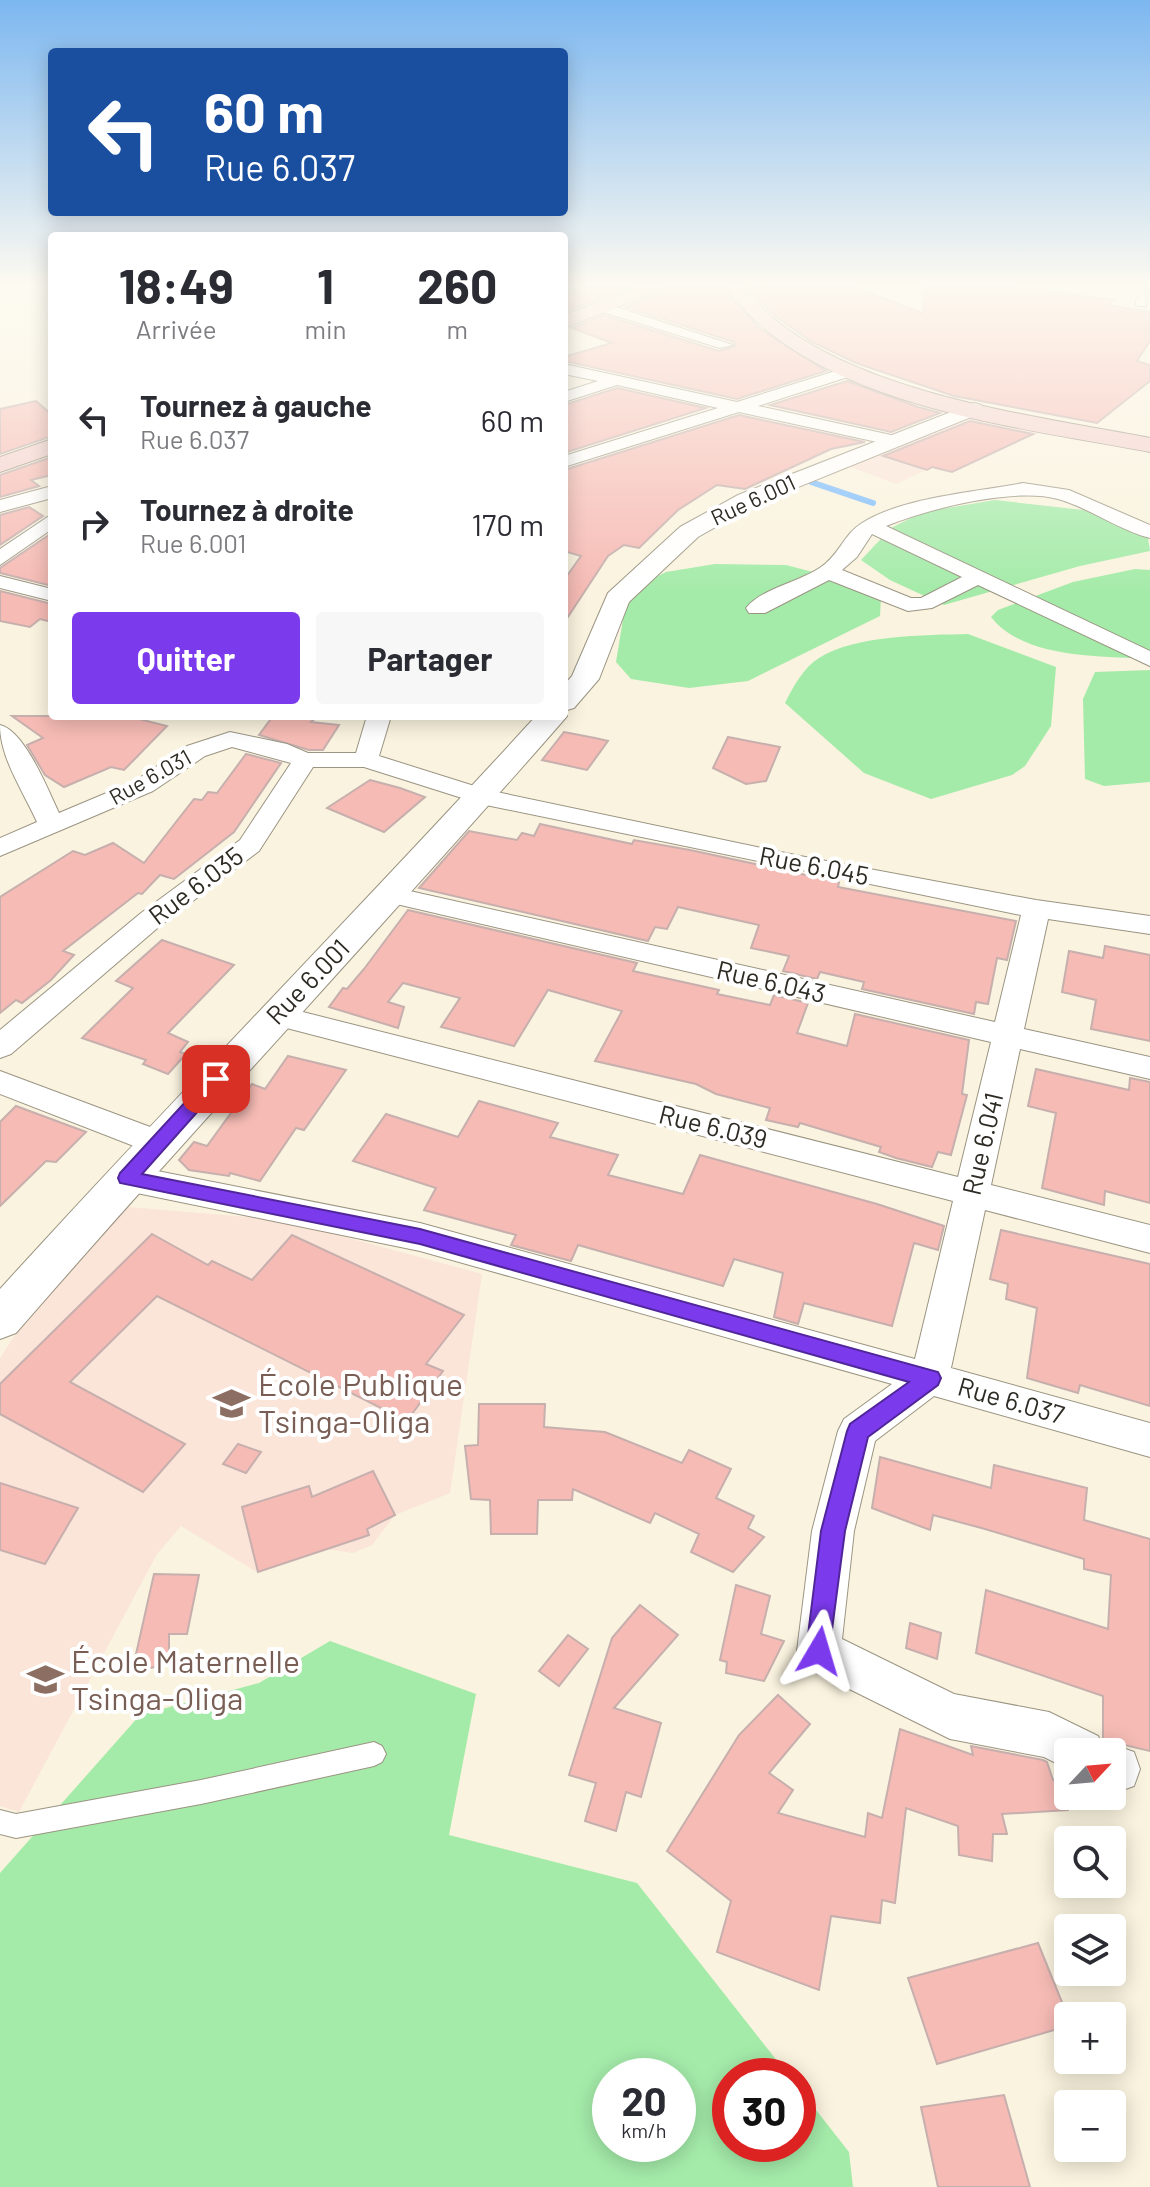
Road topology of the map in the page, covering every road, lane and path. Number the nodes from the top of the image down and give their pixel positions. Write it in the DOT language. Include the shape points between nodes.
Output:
graph roads {
  1 [pos="592,388"];
  2 [pos="655,388"];
  3 [pos="796,388"];
  4 [pos="903,388"];
  5 [pos="568,396"];
  6 [pos="737,406"];
  7 [pos="974,409"];
  8 [pos="891,440"];
  9 [pos="1150,445"];
  10 [pos="48,447"];
  11 [pos="568,461"];
  12 [pos="0,465"];
  13 [pos="48,497"];
  14 [pos="0,506"];
  15 [pos="48,523"];
  16 [pos="870,526"];
  17 [pos="1150,532"];
  18 [pos="0,559"];
  19 [pos="828,572"];
  20 [pos="976,578"];
  21 [pos="0,582"];
  22 [pos="48,594"];
  23 [pos="757,608"];
  24 [pos="1150,659"];
  25 [pos="568,698"];
  26 [pos="378,720"];
  27 [pos="548,720"];
  28 [pos="0,732"];
  29 [pos="305,760"];
  30 [pos="366,760"];
  31 [pos="481,796"];
  32 [pos="52,826"];
  33 [pos="0,848"];
  34 [pos="392,895"];
  35 [pos="1036,909"];
  36 [pos="1150,925"];
  37 [pos="275,1015"];
  38 [pos="1008,1036"];
  39 [pos="0,1047"];
  40 [pos="1150,1068"];
  41 [pos="0,1082"];
  42 [pos="157,1143"];
  43 [pos="127,1178"];
  44 [pos="972,1193"];
  45 [pos="1150,1239"];
  46 [pos="0,1320"];
  47 [pos="930,1378"];
  48 [pos="1150,1440"];
  49 [pos="1055,1738"];
  50 [pos="374,1754"];
  51 [pos="0,1822"];
  1 -- 5 [label="street"];
  2 -- 6 [label="street"];
  3 -- 6 [label="street"];
  4 -- 7 [label="main road"];
  6 -- 8 [label="street"];
  6 -- 11 [label="street"];
  7 -- 8 [label="street, Rue 6.001"];
  7 -- 9 [label="main road"];
  8 -- 25 [label="street, Rue 6.001" via="746,500 689,532 617,599 585,679"];
  10 -- 12 [label="main road"];
  13 -- 14 [label="street"];
  15 -- 18 [label="street"];
  16 -- 17 [label="street" via="908,511 1045,489"];
  16 -- 19 [label="street"];
  16 -- 20 [label="street"];
  19 -- 20 [label="street" via="908,605 925,604"];
  19 -- 23 [label="street"];
  20 -- 24 [label="street"];
  21 -- 22 [label="street"];
  26 -- 30 [label="street"];
  27 -- 31 [label="street, Rue 6.001"];
  28 -- 32 [label="street" via="24,765"];
  29 -- 30 [label="street"];
  29 -- 32 [label="street, Rue 6.031" via="230,739 196,751 144,786"];
  29 -- 39 [label="street, Rue 6.035" via="250,845 151,919"];
  30 -- 31 [label="street"];
  31 -- 34 [label="street, Rue 6.001"];
  31 -- 35 [label="street, Rue 6.045"];
  32 -- 33 [label="street, Rue 6.031"];
  34 -- 37 [label="street, Rue 6.001"];
  34 -- 38 [label="street, Rue 6.043"];
  35 -- 36 [label="street, Rue 6.045"];
  35 -- 38 [label="street, Rue 6.041"];
  37 -- 42 [label="street, Rue 6.001"];
  37 -- 44 [label="street, Rue 6.039"];
  38 -- 40 [label="street, Rue 6.043"];
  38 -- 44 [label="street, Rue 6.041"];
  41 -- 42 [label="street"];
  42 -- 43 [label="street, Rue 6.001"];
  43 -- 46 [label="street, Rue 6.001"];
  43 -- 47 [label="street, Rue 6.037" via="420,1237"];
  44 -- 45 [label="street, Rue 6.039"];
  44 -- 47 [label="street, Rue 6.041"];
  47 -- 48 [label="street, Rue 6.037"];
  47 -- 49 [label="street" via="858,1431 833,1531 819,1651 950,1716"];
  50 -- 51 [label="lane" via="16,1826"];
}
